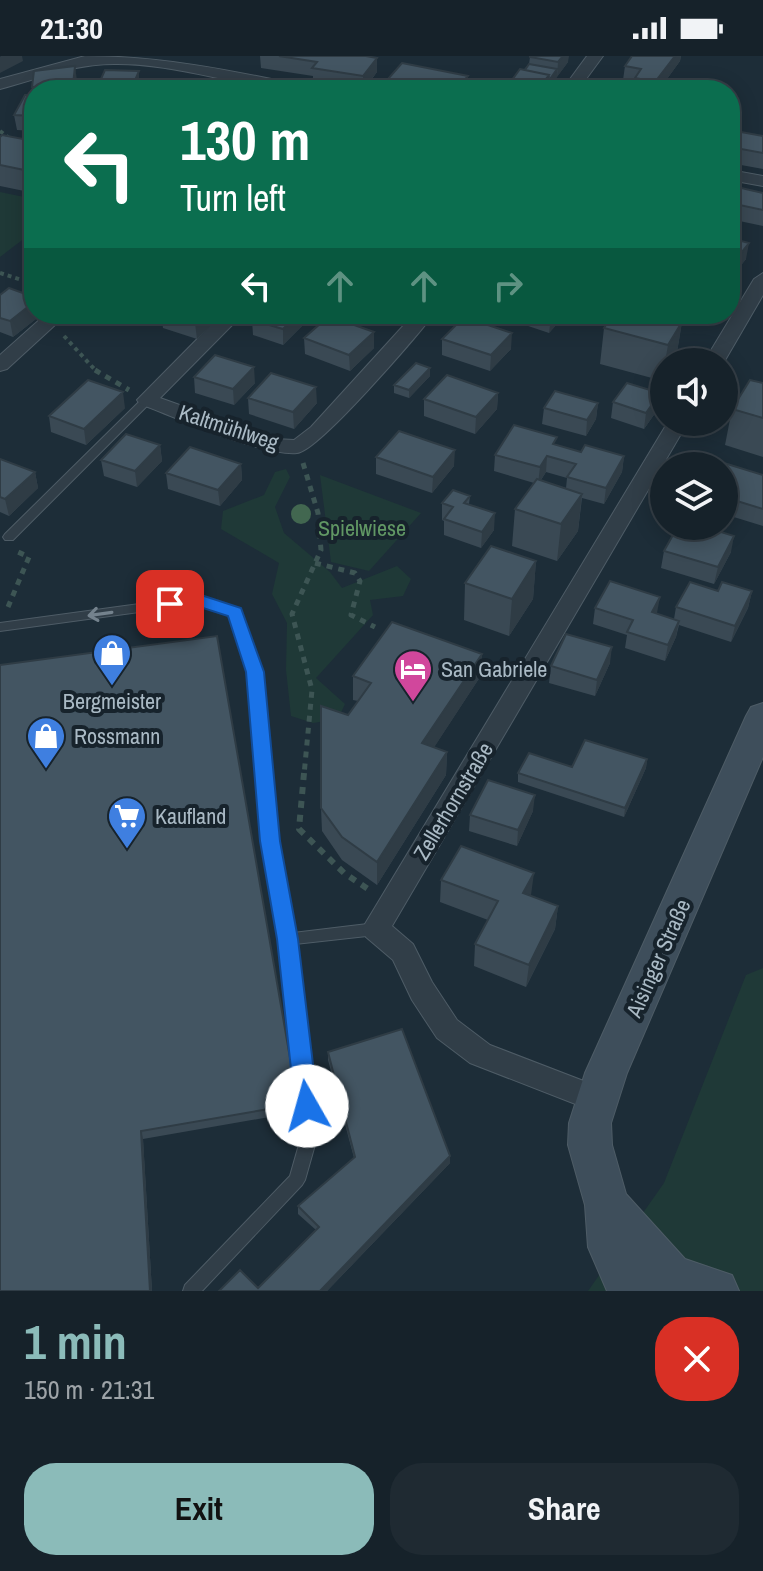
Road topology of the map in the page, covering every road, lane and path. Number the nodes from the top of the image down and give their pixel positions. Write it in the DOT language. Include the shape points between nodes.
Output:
graph roads {
  1 [pos="232,56"];
  2 [pos="595,56"];
  3 [pos="214,73"];
  4 [pos="249,80"];
  5 [pos="577,80"];
  6 [pos="0,84"];
  7 [pos="0,131"];
  8 [pos="16,142"];
  9 [pos="740,177"];
  10 [pos="763,181"];
  11 [pos="0,273"];
  12 [pos="763,279"];
  13 [pos="24,281"];
  14 [pos="740,318"];
  15 [pos="46,324"];
  16 [pos="59,324"];
  17 [pos="223,324"];
  18 [pos="415,324"];
  19 [pos="736,324"];
  20 [pos="722,348"];
  21 [pos="0,365"];
  22 [pos="147,400"];
  23 [pos="670,436"];
  24 [pos="298,447"];
  25 [pos="9,542"];
  26 [pos="315,563"];
  27 [pos="0,627"];
  28 [pos="375,627"];
  29 [pos="763,716"];
  30 [pos="384,917"];
  31 [pos="287,939"];
  32 [pos="596,1099"];
  33 [pos="607,1205"];
  34 [pos="678,1284"];
  35 [pos="191,1291"];
  36 [pos="630,1291"];
  37 [pos="716,1291"];
  1 -- 3 [label="street"];
  2 -- 5 [label="street"];
  3 -- 4 [label="street"];
  3 -- 6 [label="street" via="113,59 57,66"];
  7 -- 8 [label="path"];
  9 -- 10 [label="street"];
  11 -- 13 [label="path"];
  12 -- 14 [label="street"];
  15 -- 21 [label="street"];
  16 -- 22 [label="path" via="97,372"];
  17 -- 22 [label="street, Kaltmühlweg"];
  18 -- 24 [label="street, Kaltmühlweg" via="318,432"];
  19 -- 20 [label="street"];
  22 -- 24 [label="street, Kaltmühlweg" via="272,445"];
  22 -- 25 [label="lane"];
  23 -- 30 [label="street, Zellerhornstraße"];
  24 -- 26 [label="path" via="318,513 321,550"];
  25 -- 27 [label="path" via="29,557"];
  26 -- 28 [label="path" via="355,573 360,581 351,615"];
  26 -- 30 [label="path" via="292,614 312,690 299,829"];
  31 -- 27 [label="lane, one-way" via="270,841 255,672 235,612 198,600"];
  29 -- 32 [label="main road, Aisinger Straße"];
  30 -- 31 [label="lane"];
  30 -- 32 [label="street" via="447,1029 480,1054"];
  31 -- 35 [label="lane" via="310,1134 297,1180"];
  32 -- 33 [label="main road, Aisinger Straße" via="590,1145"];
  33 -- 34 [label="main road, Aisinger Straße"];
  33 -- 36 [label="main road, Aisinger Straße" via="611,1247"];
  34 -- 37 [label="main road"];
}
